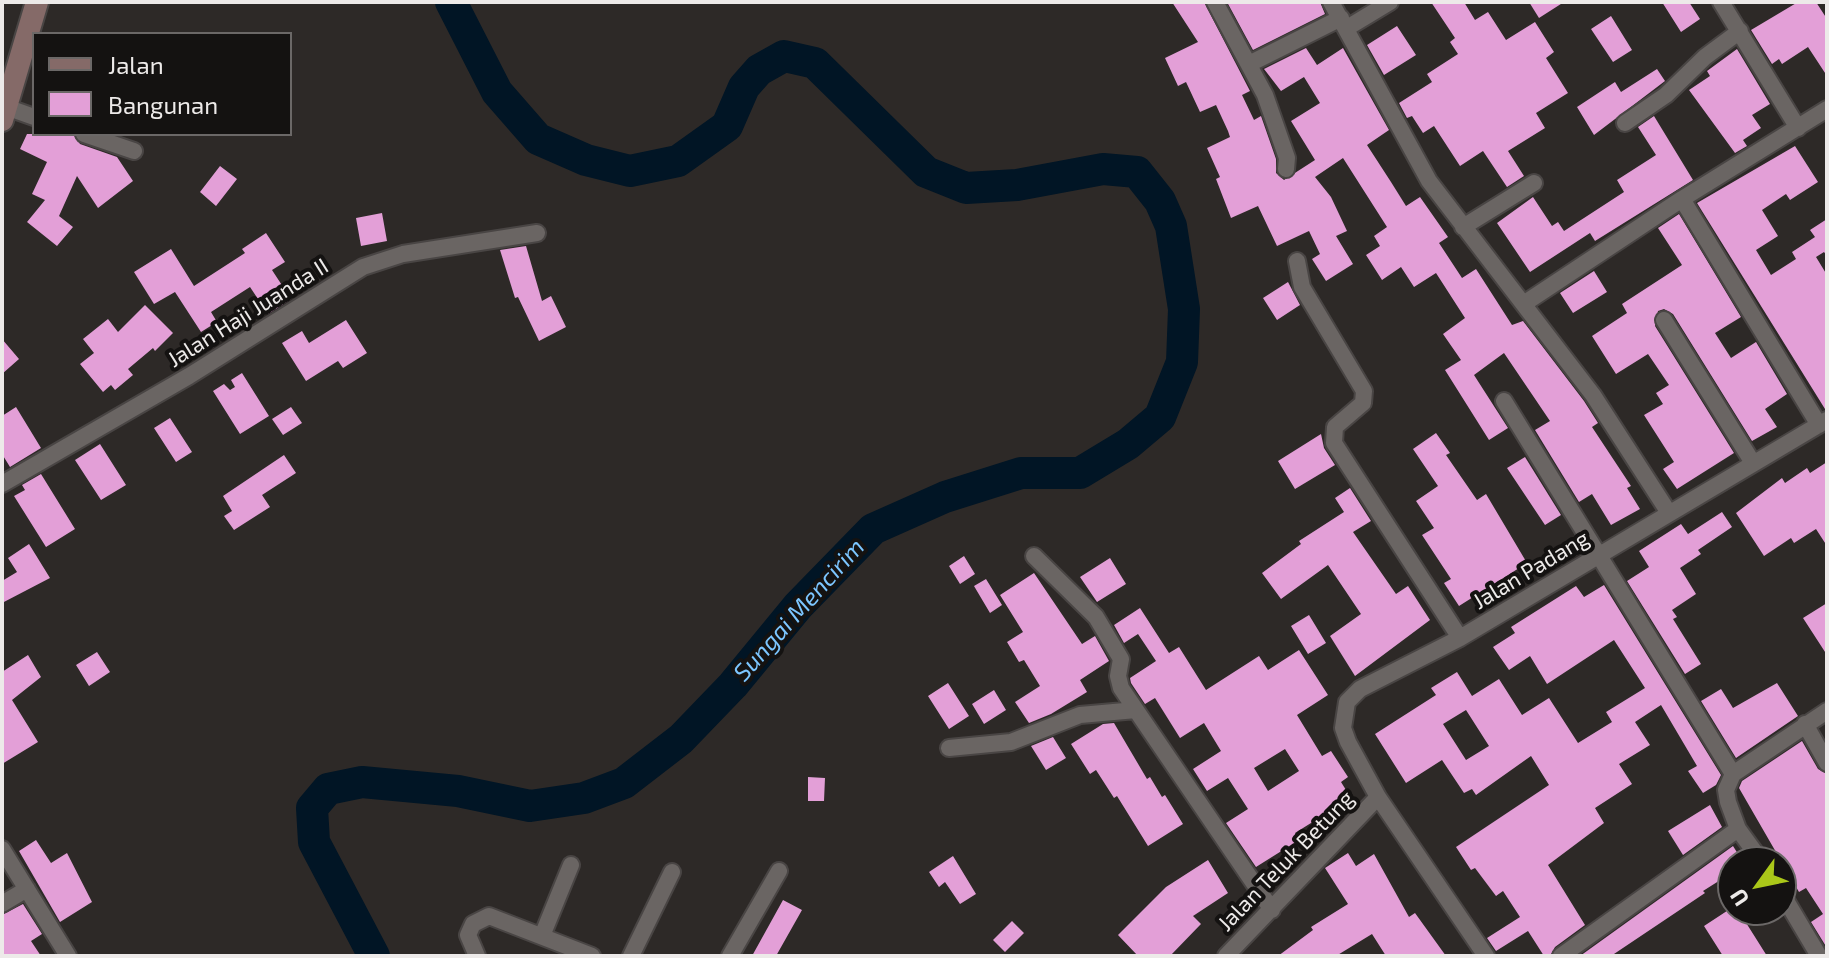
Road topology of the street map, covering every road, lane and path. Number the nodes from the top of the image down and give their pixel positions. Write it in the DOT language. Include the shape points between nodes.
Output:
graph roads {
  1 [pos="37,2"];
  2 [pos="1215,2"];
  3 [pos="1331,2"];
  4 [pos="1390,2"];
  5 [pos="1721,2"];
  6 [pos="1344,23"];
  7 [pos="1740,31"];
  8 [pos="1249,64"];
  9 [pos="1827,109"];
  10 [pos="4,113"];
  11 [pos="32,117"];
  12 [pos="1625,123"];
  13 [pos="1798,128"];
  14 [pos="90,136"];
  15 [pos="134,151"];
  16 [pos="1286,169"];
  17 [pos="1534,183"];
  18 [pos="1682,199"];
  19 [pos="1463,227"];
  20 [pos="537,233"];
  21 [pos="1297,261"];
  22 [pos="1525,303"];
  23 [pos="1664,320"];
  24 [pos="1504,401"];
  25 [pos="1823,423"];
  26 [pos="1753,463"];
  27 [pos="2,484"];
  28 [pos="1669,513"];
  29 [pos="1034,556"];
  30 [pos="1598,556"];
  31 [pos="1460,638"];
  32 [pos="1136,710"];
  33 [pos="1827,711"];
  34 [pos="1805,724"];
  35 [pos="949,748"];
  36 [pos="1827,763"];
  37 [pos="1733,774"];
  38 [pos="1378,797"];
  39 [pos="1738,829"];
  40 [pos="1750,846"];
  41 [pos="2,849"];
  42 [pos="571,865"];
  43 [pos="779,871"];
  44 [pos="672,872"];
  45 [pos="27,889"];
  46 [pos="2,904"];
  47 [pos="1272,910"];
  48 [pos="1797,919"];
  49 [pos="542,936"];
  50 [pos="68,956"];
  51 [pos="477,956"];
  52 [pos="592,956"];
  53 [pos="631,956"];
  54 [pos="730,956"];
  55 [pos="1226,956"];
  56 [pos="1486,956"];
  57 [pos="1561,956"];
  58 [pos="1819,956"];
  1 -- 10 [label="street"];
  2 -- 8 [label="street"];
  3 -- 6 [label="street"];
  4 -- 6 [label="street"];
  5 -- 7 [label="street"];
  6 -- 8 [label="street"];
  6 -- 19 [label="street" via="1429,181"];
  7 -- 12 [label="street"];
  7 -- 13 [label="street"];
  8 -- 16 [label="street" via="1275,118"];
  9 -- 13 [label="street"];
  10 -- 11 [label="street"];
  13 -- 18 [label="street"];
  14 -- 15 [label="street"];
  17 -- 19 [label="street"];
  18 -- 22 [label="street"];
  18 -- 25 [label="street"];
  19 -- 22 [label="street"];
  20 -- 27 [label="street, Jalan Haji Juanda II" via="403,254 363,267"];
  21 -- 31 [label="street" via="1302,287 1364,391 1363,403 1335,427 1334,443"];
  22 -- 28 [label="street" via="1593,395"];
  23 -- 26 [label="street"];
  24 -- 30 [label="street"];
  25 -- 26 [label="street, Jalan Padang"];
  26 -- 28 [label="street, Jalan Padang"];
  28 -- 30 [label="street, Jalan Padang"];
  29 -- 32 [label="street" via="1096,617 1121,659 1119,682"];
  30 -- 31 [label="street, Jalan Padang"];
  30 -- 37 [label="street"];
  31 -- 38 [label="street, Jalan Padang" via="1360,689 1347,702 1343,728"];
  32 -- 35 [label="street" via="1080,715 1011,742"];
  32 -- 47 [label="street"];
  33 -- 34 [label="street"];
  34 -- 36 [label="street"];
  34 -- 37 [label="street"];
  37 -- 39 [label="street" via="1726,790"];
  38 -- 47 [label="street, Jalan Teluk Betung"];
  38 -- 56 [label="street"];
  39 -- 40 [label="street"];
  39 -- 57 [label="street"];
  41 -- 45 [label="street"];
  42 -- 49 [label="street"];
  43 -- 54 [label="street"];
  44 -- 53 [label="street"];
  45 -- 46 [label="street"];
  45 -- 50 [label="street"];
  47 -- 55 [label="street, Jalan Teluk Betung"];
  48 -- 58 [label="street"];
  49 -- 51 [label="street" via="489,916 473,924 468,935"];
  49 -- 52 [label="street"];
}
